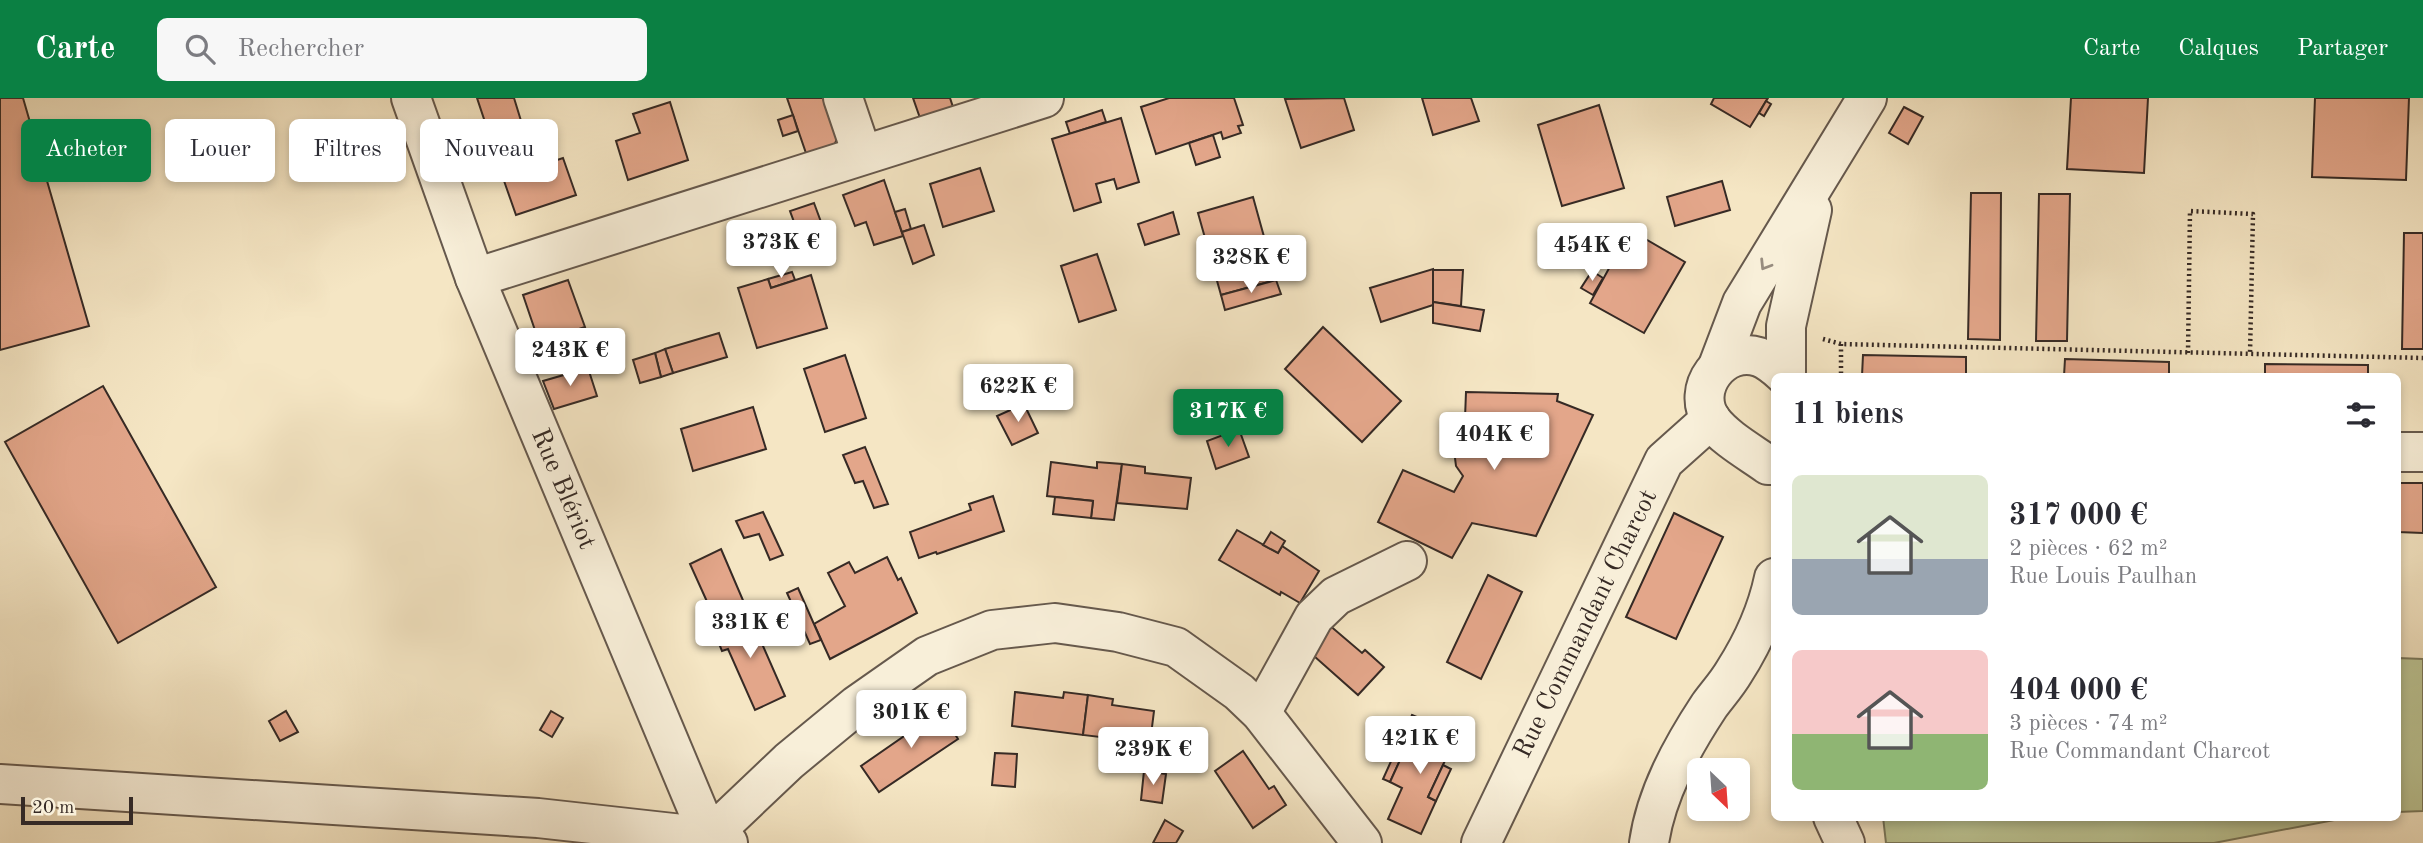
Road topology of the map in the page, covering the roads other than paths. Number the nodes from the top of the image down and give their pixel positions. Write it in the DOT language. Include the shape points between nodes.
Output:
graph roads {
  1 [pos="411,98"];
  2 [pos="843,98"];
  3 [pos="1044,98"];
  4 [pos="1867,98"];
  5 [pos="862,155"];
  6 [pos="1827,165"];
  7 [pos="475,278"];
  8 [pos="1718,366"];
  9 [pos="1783,373"];
  10 [pos="1786,373"];
  11 [pos="1711,419"];
  12 [pos="2401,452"];
  13 [pos="2423,452"];
  14 [pos="1771,465"];
  15 [pos="1407,561"];
  16 [pos="1771,586"];
  17 [pos="1261,713"];
  18 [pos="0,784"];
  19 [pos="1835,821"];
  20 [pos="718,840"];
  21 [pos="1362,843"];
  22 [pos="1480,843"];
  23 [pos="1649,843"];
  24 [pos="1845,843"];
  1 -- 7 [label="street, Rue Blériot"];
  2 -- 5 [label="street"];
  3 -- 5 [label="street"];
  4 -- 6 [label="street"];
  5 -- 7 [label="street"];
  6 -- 8 [label="street, one-way" via="1742,303"];
  6 -- 10 [label="street" via="1807,227 1786,326"];
  7 -- 20 [label="street, Rue Blériot"];
  8 -- 9 [label="street" via="1744,355 1757,356"];
  8 -- 11 [label="street" via="1706,385"];
  11 -- 14 [label="street"];
  11 -- 22 [label="street, Rue Commandant Charcot" via="1664,461"];
  12 -- 13 [label="street"];
  15 -- 17 [label="street" via="1336,596 1314,617"];
  16 -- 23 [label="street" via="1734,673 1678,758 1652,820"];
  17 -- 20 [label="street" via="1176,648 1118,632 1055,623 992,630 927,656 857,705 789,761"];
  17 -- 21 [label="street"];
  18 -- 20 [label="street" via="538,818"];
  19 -- 24 [label="street"];
}
